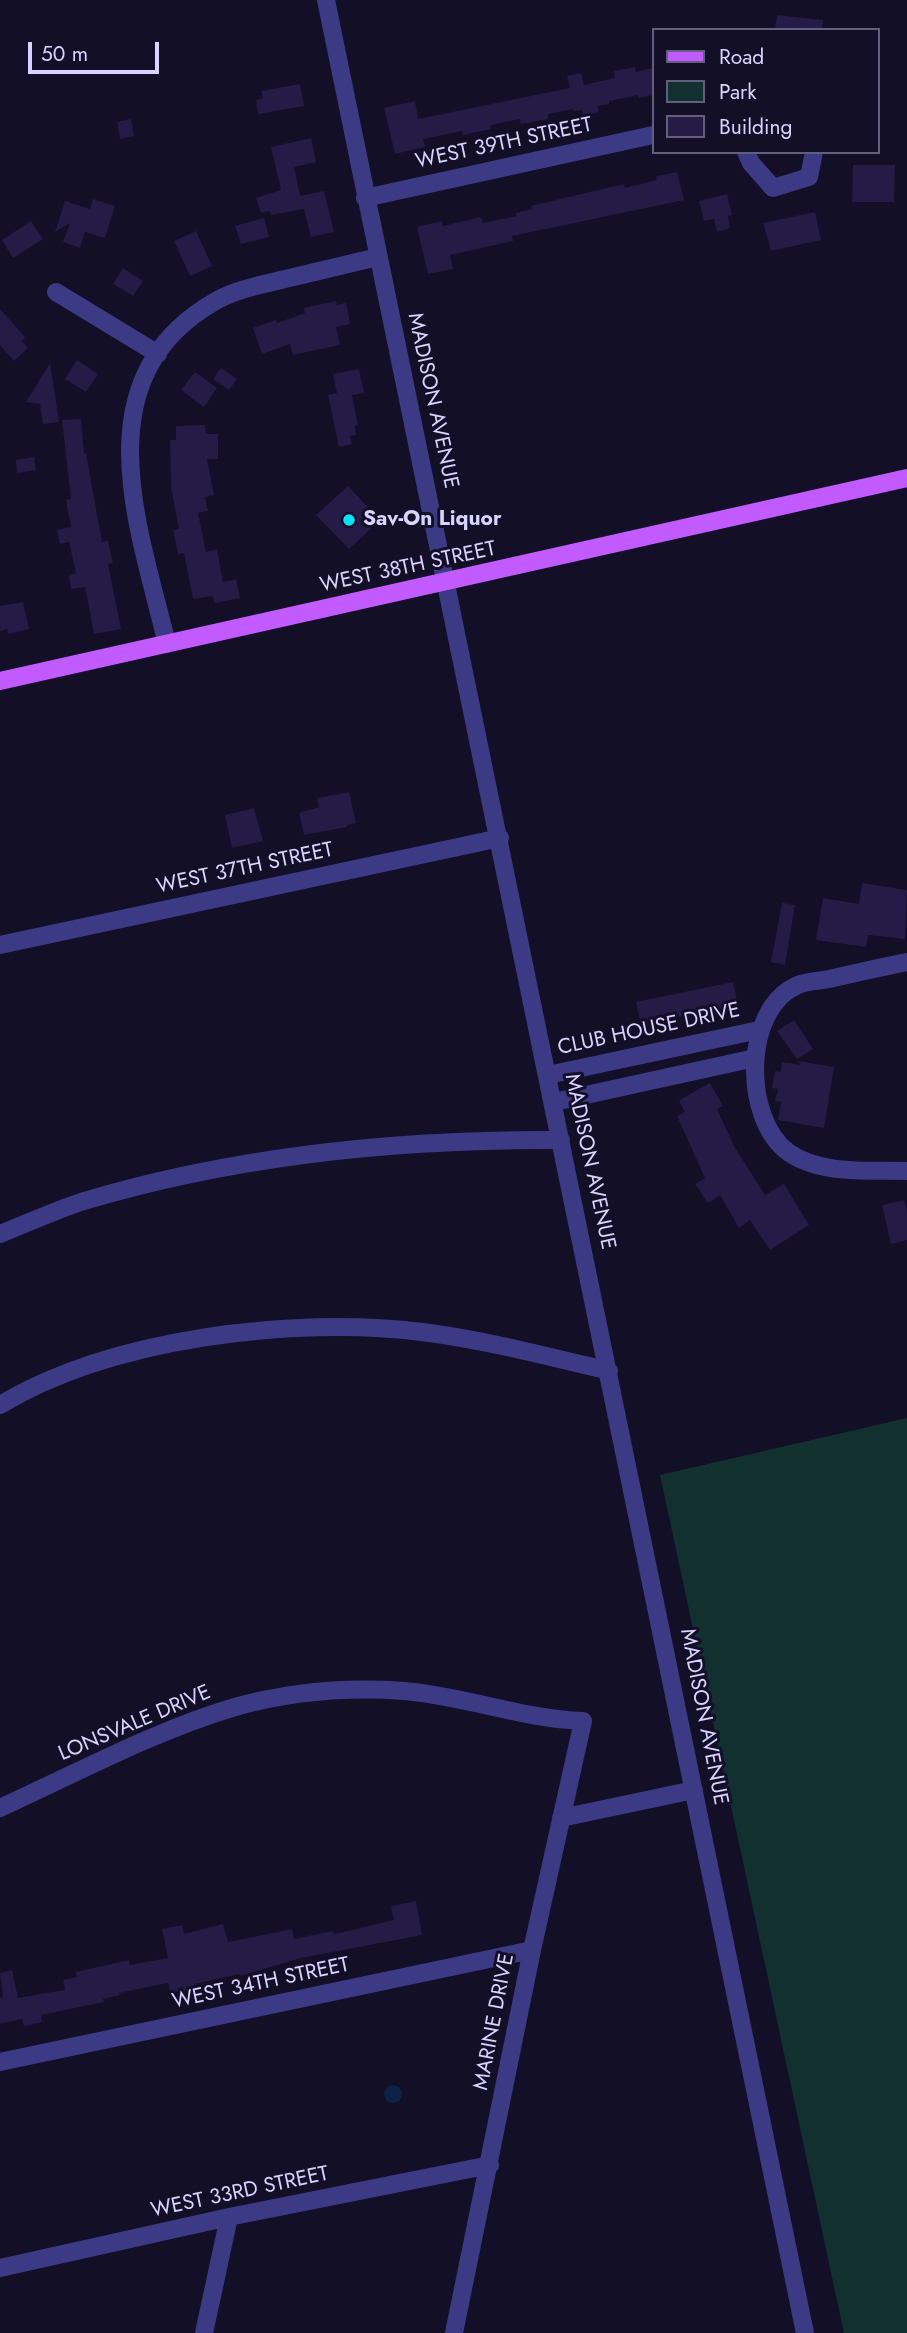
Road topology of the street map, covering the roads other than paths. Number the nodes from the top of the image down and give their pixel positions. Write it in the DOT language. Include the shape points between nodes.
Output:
graph roads {
  1 [pos="326,0"];
  2 [pos="652,135"];
  3 [pos="747,154"];
  4 [pos="814,154"];
  5 [pos="365,198"];
  6 [pos="378,257"];
  7 [pos="56,292"];
  8 [pos="158,354"];
  9 [pos="907,478"];
  10 [pos="447,582"];
  11 [pos="167,644"];
  12 [pos="0,681"];
  13 [pos="500,838"];
  14 [pos="0,945"];
  15 [pos="907,962"];
  16 [pos="759,1030"];
  17 [pos="755,1058"];
  18 [pos="548,1075"];
  19 [pos="554,1102"];
  20 [pos="561,1139"];
  21 [pos="907,1171"];
  22 [pos="0,1234"];
  23 [pos="608,1371"];
  24 [pos="0,1405"];
  25 [pos="583,1721"];
  26 [pos="694,1790"];
  27 [pos="0,1808"];
  28 [pos="561,1818"];
  29 [pos="532,1950"];
  30 [pos="0,2063"];
  31 [pos="490,2165"];
  32 [pos="229,2217"];
  33 [pos="0,2268"];
  34 [pos="204,2333"];
  35 [pos="454,2333"];
  36 [pos="805,2333"];
  1 -- 5 [label="street, MADISON AVENUE"];
  2 -- 5 [label="street, WEST 39TH STREET"];
  3 -- 4 [label="street" via="773,188 809,177"];
  5 -- 6 [label="street, MADISON AVENUE"];
  6 -- 8 [label="street" via="244,289 215,301 178,330"];
  6 -- 10 [label="street, MADISON AVENUE"];
  7 -- 8 [label="street"];
  8 -- 11 [label="street" via="142,381 130,429 132,494"];
  9 -- 10 [label="main road, WEST 38TH STREET"];
  10 -- 11 [label="main road, WEST 38TH STREET"];
  10 -- 13 [label="street, MADISON AVENUE"];
  11 -- 12 [label="main road, WEST 38TH STREET"];
  13 -- 14 [label="street, WEST 37TH STREET"];
  13 -- 18 [label="street, MADISON AVENUE"];
  15 -- 16 [label="street, CLUB HOUSE DRIVE" via="797,986 773,1003"];
  16 -- 17 [label="street, CLUB HOUSE DRIVE"];
  16 -- 18 [label="street, CLUB HOUSE DRIVE"];
  17 -- 19 [label="street"];
  17 -- 21 [label="street, CLUB HOUSE DRIVE" via="764,1120 786,1151 804,1162 824,1166"];
  18 -- 19 [label="street, MADISON AVENUE"];
  19 -- 20 [label="street, MADISON AVENUE"];
  20 -- 22 [label="street" via="296,1154 83,1202"];
  20 -- 23 [label="street, MADISON AVENUE"];
  23 -- 24 [label="street" via="487,1342 419,1332 288,1328 220,1335 131,1353 34,1385"];
  23 -- 26 [label="street, MADISON AVENUE"];
  25 -- 27 [label="street, LONSVALE DRIVE" via="403,1691 330,1691 278,1698 235,1707 153,1737"];
  25 -- 28 [label="street, MARINE DRIVE"];
  26 -- 28 [label="street"];
  26 -- 36 [label="street, MADISON AVENUE"];
  28 -- 29 [label="street, MARINE DRIVE"];
  29 -- 30 [label="street, WEST 34TH STREET"];
  29 -- 31 [label="street, MARINE DRIVE"];
  31 -- 32 [label="street, WEST 33RD STREET"];
  31 -- 35 [label="street, MARINE DRIVE"];
  32 -- 33 [label="street, WEST 33RD STREET"];
  32 -- 34 [label="street"];
}
